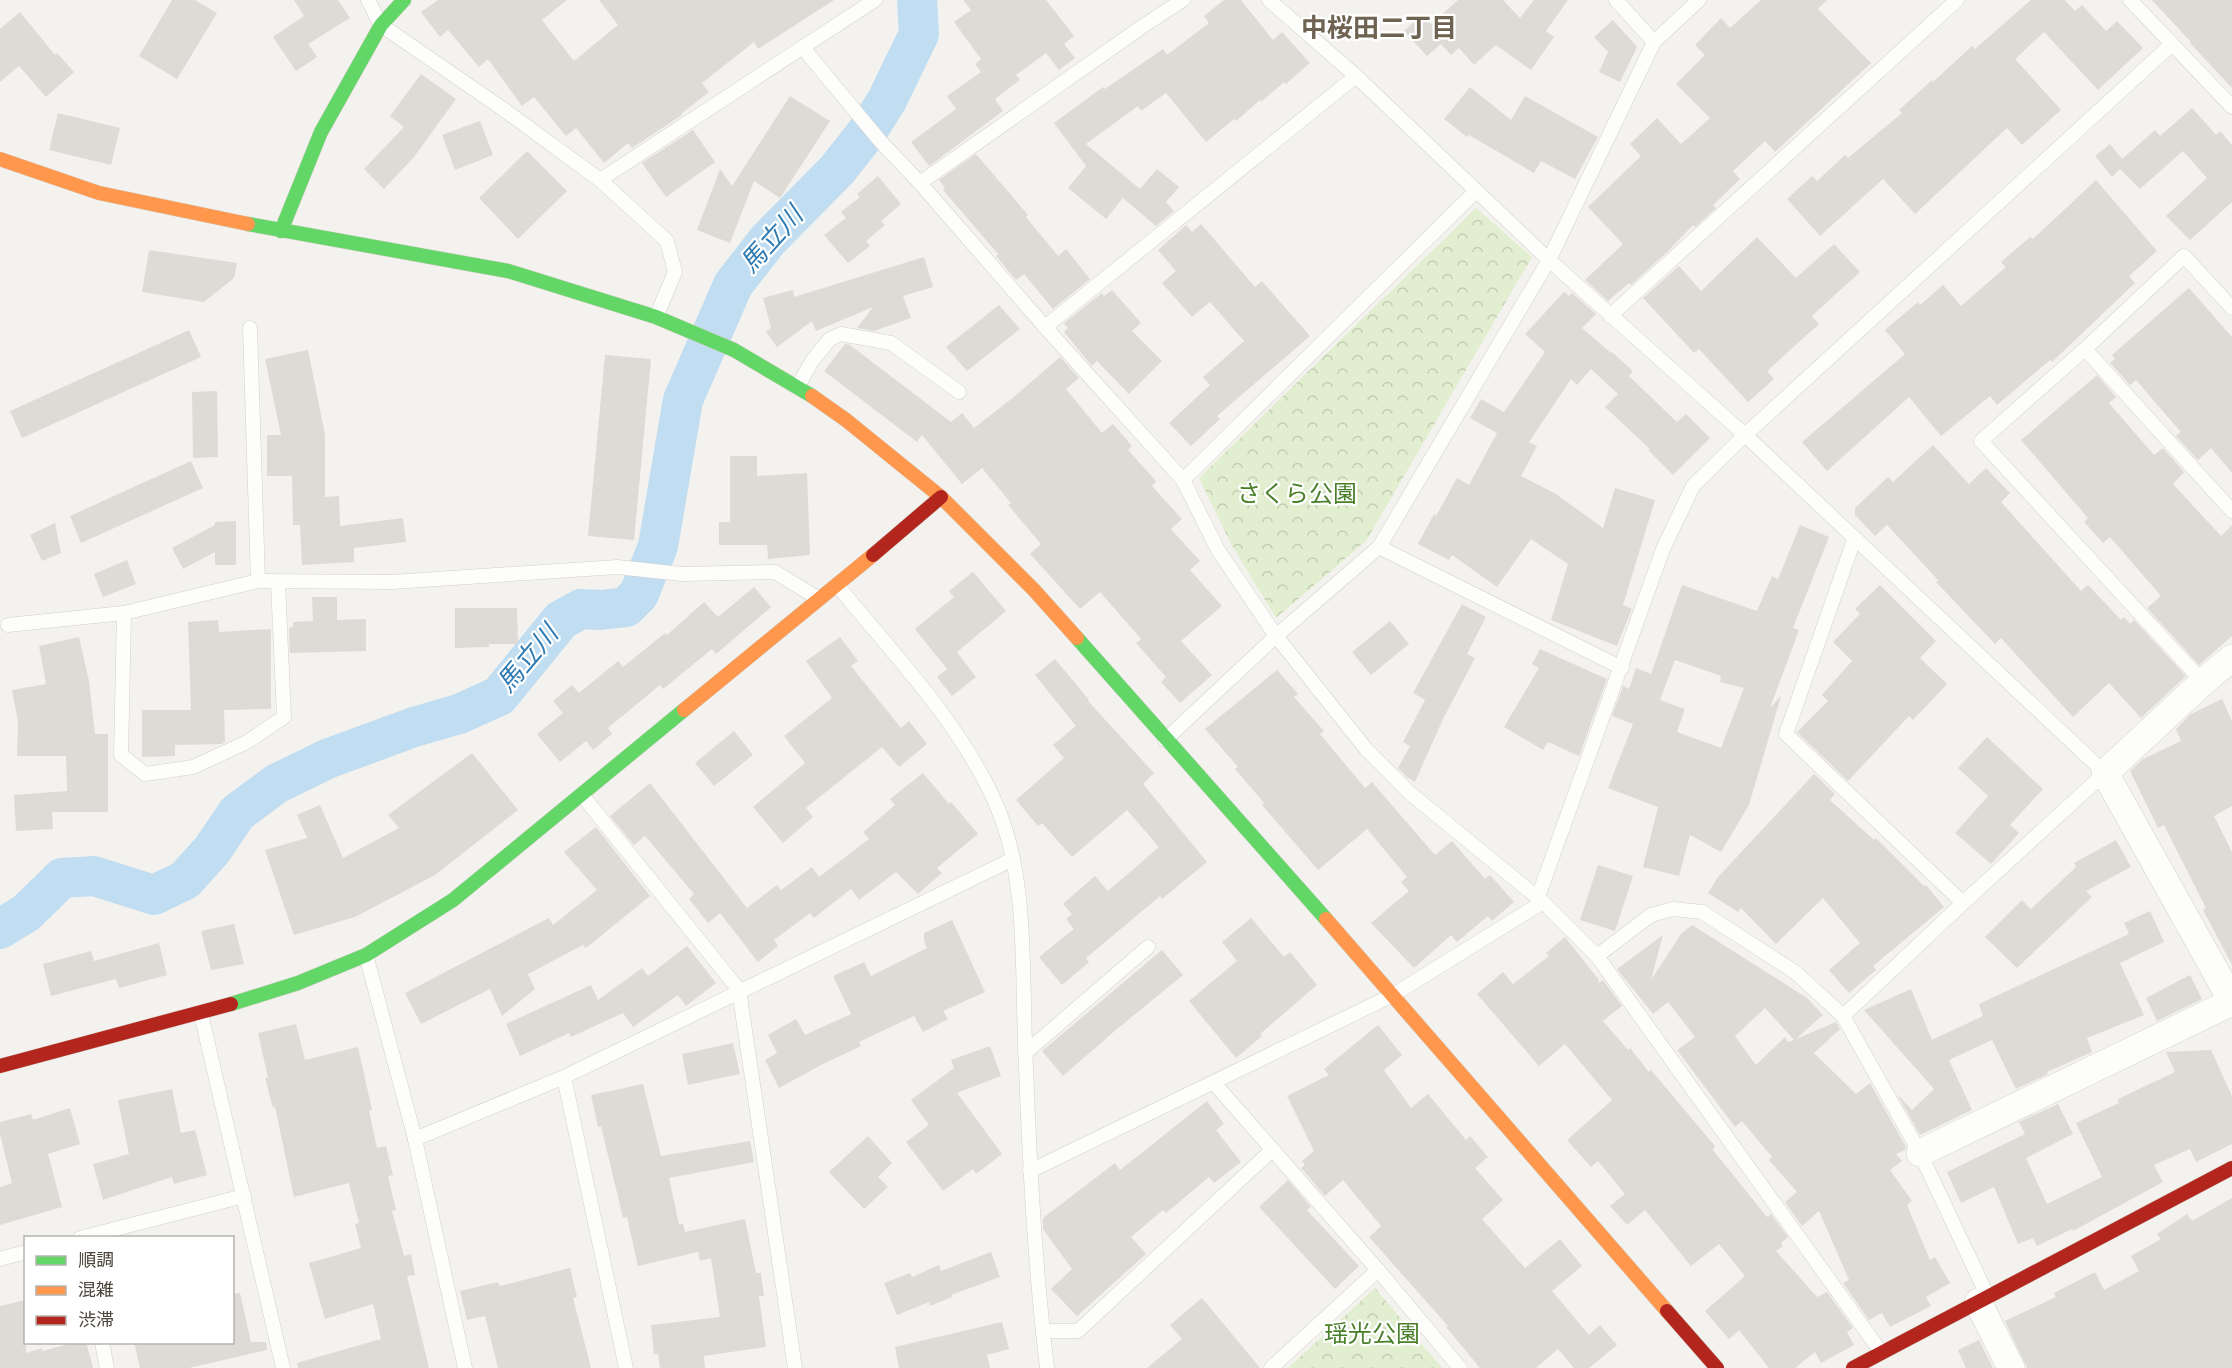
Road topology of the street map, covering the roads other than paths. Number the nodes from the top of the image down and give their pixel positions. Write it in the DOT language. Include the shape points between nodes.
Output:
graph roads {
  1 [pos="368,0"];
  2 [pos="404,0"];
  3 [pos="1183,0"];
  4 [pos="1269,0"];
  5 [pos="1616,0"];
  6 [pos="1699,0"];
  7 [pos="1957,0"];
  8 [pos="2130,0"];
  9 [pos="872,1"];
  10 [pos="381,25"];
  11 [pos="1654,42"];
  12 [pos="2172,45"];
  13 [pos="803,48"];
  14 [pos="1356,75"];
  15 [pos="2232,107"];
  16 [pos="0,159"];
  17 [pos="600,180"];
  18 [pos="920,183"];
  19 [pos="1476,191"];
  20 [pos="281,231"];
  21 [pos="1550,260"];
  22 [pos="2232,308"];
  23 [pos="1610,316"];
  24 [pos="656,317"];
  25 [pos="1045,327"];
  26 [pos="250,328"];
  27 [pos="2085,349"];
  28 [pos="798,386"];
  29 [pos="959,392"];
  30 [pos="1745,435"];
  31 [pos="1183,480"];
  32 [pos="941,497"];
  33 [pos="2232,512"];
  34 [pos="1854,540"];
  35 [pos="1379,547"];
  36 [pos="258,581"];
  37 [pos="279,582"];
  38 [pos="837,585"];
  39 [pos="820,599"];
  40 [pos="124,613"];
  41 [pos="8,625"];
  42 [pos="1276,636"];
  43 [pos="2232,658"];
  44 [pos="1622,668"];
  45 [pos="2203,682"];
  46 [pos="1165,740"];
  47 [pos="2105,773"];
  48 [pos="582,795"];
  49 [pos="1013,859"];
  50 [pos="1540,899"];
  51 [pos="1963,903"];
  52 [pos="1148,947"];
  53 [pos="366,955"];
  54 [pos="1597,956"];
  55 [pos="739,990"];
  56 [pos="1393,995"];
  57 [pos="2232,1002"];
  58 [pos="201,1014"];
  59 [pos="1843,1016"];
  60 [pos="1025,1053"];
  61 [pos="0,1066"];
  62 [pos="564,1077"];
  63 [pos="1214,1083"];
  64 [pos="415,1139"];
  65 [pos="1272,1150"];
  66 [pos="1920,1153"];
  67 [pos="2232,1168"];
  68 [pos="1030,1170"];
  69 [pos="244,1196"];
  70 [pos="85,1236"];
  71 [pos="24,1253"];
  72 [pos="0,1259"];
  73 [pos="1378,1270"];
  74 [pos="1983,1299"];
  75 [pos="1043,1331"];
  76 [pos="102,1344"];
  77 [pos="1881,1352"];
  78 [pos="107,1368"];
  79 [pos="283,1368"];
  80 [pos="465,1368"];
  81 [pos="626,1368"];
  82 [pos="795,1368"];
  83 [pos="1047,1368"];
  84 [pos="1271,1368"];
  85 [pos="1460,1368"];
  86 [pos="1717,1368"];
  87 [pos="1853,1368"];
  88 [pos="2011,1368"];
  1 -- 10 [label="lane"];
  2 -- 10 [label="street"];
  3 -- 18 [label="lane"];
  4 -- 14 [label="lane"];
  5 -- 11 [label="lane"];
  6 -- 11 [label="lane"];
  7 -- 23 [label="lane"];
  8 -- 12 [label="lane"];
  9 -- 13 [label="lane"];
  10 -- 17 [label="lane"];
  10 -- 20 [label="street" via="321,132"];
  11 -- 21 [label="lane"];
  12 -- 15 [label="lane"];
  12 -- 30 [label="lane"];
  13 -- 17 [label="lane"];
  13 -- 18 [label="lane"];
  14 -- 19 [label="lane"];
  14 -- 25 [label="lane"];
  16 -- 20 [label="street" via="99,193"];
  17 -- 24 [label="lane" via="666,241 675,272"];
  18 -- 25 [label="lane"];
  19 -- 21 [label="lane"];
  19 -- 31 [label="lane"];
  20 -- 24 [label="street" via="508,271"];
  21 -- 23 [label="lane"];
  21 -- 35 [label="lane"];
  22 -- 27 [label="lane" via="2184,255"];
  23 -- 30 [label="lane"];
  24 -- 28 [label="street" via="734,350"];
  25 -- 31 [label="lane"];
  26 -- 36 [label="lane"];
  27 -- 33 [label="lane"];
  27 -- 45 [label="lane" via="1981,441"];
  28 -- 29 [label="lane" via="830,339 841,334 891,343"];
  28 -- 32 [label="street"];
  30 -- 34 [label="lane"];
  30 -- 44 [label="lane" via="1693,486 1663,549"];
  31 -- 42 [label="lane" via="1218,550"];
  32 -- 38 [label="street"];
  32 -- 46 [label="street" via="1034,590"];
  34 -- 47 [label="lane"];
  34 -- 51 [label="lane" via="1786,734"];
  35 -- 42 [label="lane"];
  35 -- 44 [label="lane"];
  36 -- 37 [label="lane"];
  36 -- 40 [label="lane"];
  37 -- 39 [label="lane" via="392,582 617,567 682,574 775,572"];
  37 -- 40 [label="lane" via="284,717 247,742 193,767 145,774 121,755"];
  38 -- 39 [label="street"];
  38 -- 49 [label="lane" via="957,732 999,810"];
  39 -- 48 [label="street"];
  40 -- 41 [label="lane"];
  42 -- 46 [label="lane"];
  42 -- 50 [label="lane" via="1366,749 1411,794"];
  43 -- 45 [label="street"];
  44 -- 50 [label="lane"];
  45 -- 47 [label="street"];
  46 -- 56 [label="street"];
  47 -- 51 [label="lane"];
  47 -- 57 [label="street"];
  48 -- 53 [label="street" via="453,900"];
  48 -- 55 [label="lane"];
  49 -- 55 [label="lane"];
  49 -- 60 [label="lane" via="1020,909"];
  50 -- 54 [label="lane"];
  50 -- 56 [label="lane"];
  51 -- 59 [label="lane"];
  52 -- 60 [label="lane"];
  53 -- 58 [label="street" via="298,983"];
  53 -- 64 [label="lane"];
  54 -- 59 [label="lane" via="1651,915 1673,909 1702,912 1795,972"];
  54 -- 77 [label="lane"];
  55 -- 62 [label="lane"];
  55 -- 82 [label="lane"];
  56 -- 63 [label="lane"];
  56 -- 86 [label="street"];
  57 -- 66 [label="street"];
  58 -- 61 [label="street"];
  58 -- 69 [label="lane"];
  59 -- 66 [label="lane"];
  60 -- 68 [label="lane"];
  62 -- 64 [label="lane"];
  62 -- 81 [label="lane"];
  63 -- 65 [label="lane"];
  63 -- 68 [label="lane"];
  64 -- 80 [label="lane"];
  65 -- 73 [label="lane"];
  65 -- 75 [label="lane" via="1078,1331"];
  66 -- 74 [label="lane"];
  67 -- 74 [label="street"];
  68 -- 75 [label="lane"];
  69 -- 70 [label="lane"];
  69 -- 79 [label="lane"];
  71 -- 72 [label="lane"];
  73 -- 84 [label="lane"];
  73 -- 85 [label="lane"];
  74 -- 77 [label="street"];
  74 -- 88 [label="street"];
  75 -- 83 [label="lane"];
  76 -- 78 [label="lane"];
  77 -- 87 [label="street"];
}
